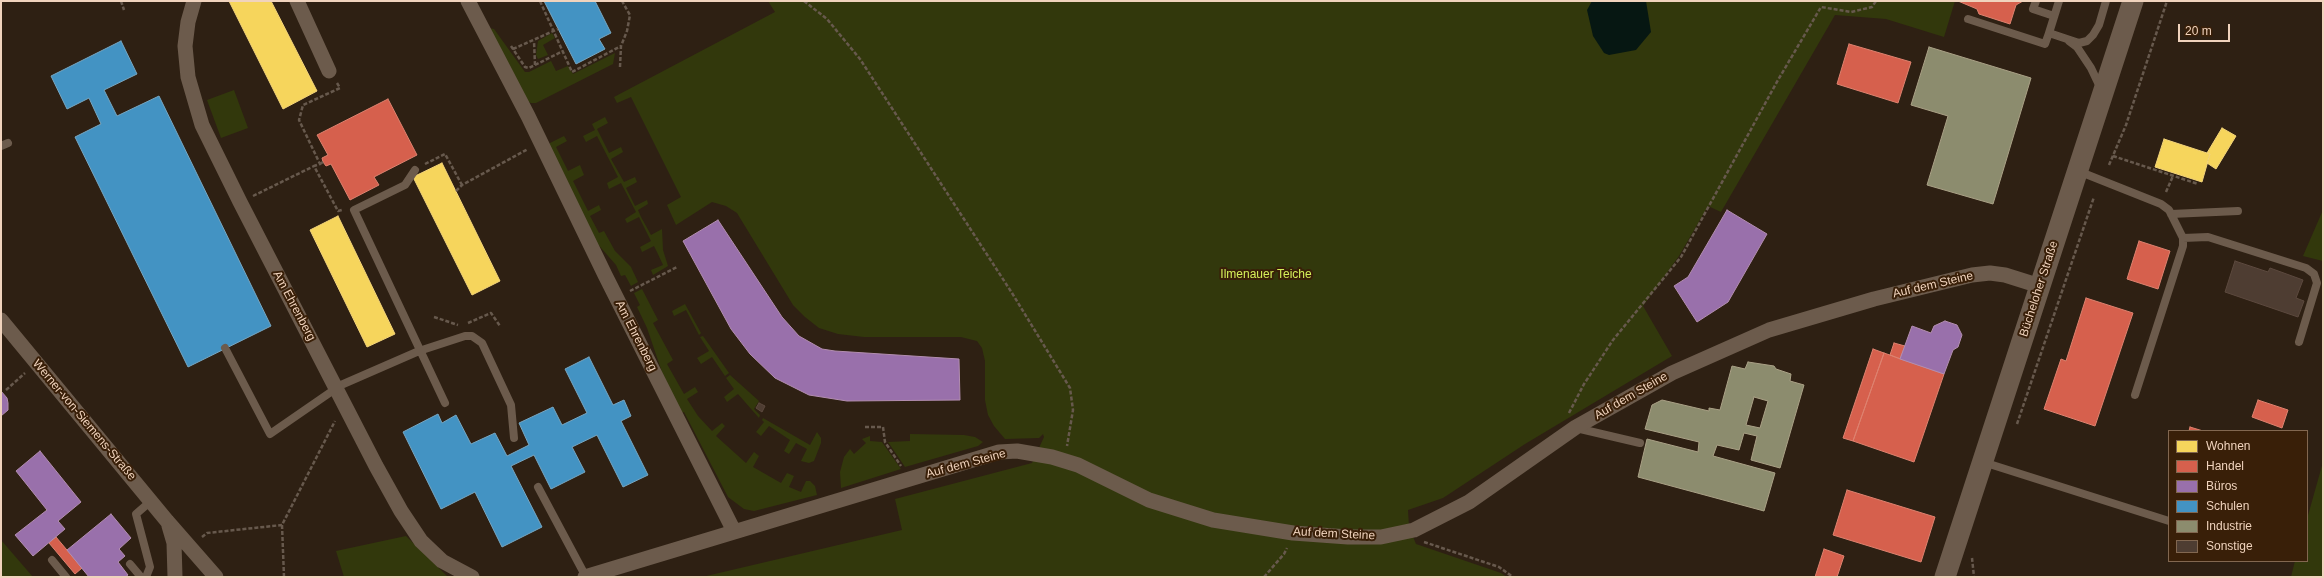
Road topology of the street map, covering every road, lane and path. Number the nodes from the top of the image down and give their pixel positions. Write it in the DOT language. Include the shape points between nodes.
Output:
graph roads {
  1 [pos="121,1"];
  2 [pos="194,1"];
  3 [pos="297,1"];
  4 [pos="468,1"];
  5 [pos="540,1"];
  6 [pos="622,1"];
  7 [pos="804,1"];
  8 [pos="1876,1"];
  9 [pos="2036,1"];
  10 [pos="2059,1"];
  11 [pos="2106,1"];
  12 [pos="2133,1"];
  13 [pos="2167,1"];
  14 [pos="124,10"];
  15 [pos="2054,16"];
  16 [pos="1968,19"];
  17 [pos="558,28"];
  18 [pos="553,31"];
  19 [pos="2049,33"];
  20 [pos="2069,40"];
  21 [pos="534,41"];
  22 [pos="621,46"];
  23 [pos="563,51"];
  24 [pos="535,65"];
  25 [pos="620,67"];
  26 [pos="330,71"];
  27 [pos="2103,93"];
  28 [pos="541,142"];
  29 [pos="2113,156"];
  30 [pos="431,161"];
  31 [pos="323,162"];
  32 [pos="320,164"];
  33 [pos="2108,165"];
  34 [pos="314,166"];
  35 [pos="415,170"];
  36 [pos="2078,171"];
  37 [pos="2173,176"];
  38 [pos="2198,184"];
  39 [pos="462,185"];
  40 [pos="456,191"];
  41 [pos="2094,197"];
  42 [pos="240,202"];
  43 [pos="2161,204"];
  44 [pos="354,210"];
  45 [pos="2238,211"];
  46 [pos="2171,214"];
  47 [pos="2183,238"];
  48 [pos="677,267"];
  49 [pos="2040,286"];
  50 [pos="634,289"];
  51 [pos="434,317"];
  52 [pos="1,320"];
  53 [pos="500,326"];
  54 [pos="2300,342"];
  55 [pos="225,348"];
  56 [pos="419,351"];
  57 [pos="37,363"];
  58 [pos="337,388"];
  59 [pos="6,390"];
  60 [pos="2135,395"];
  61 [pos="344,402"];
  62 [pos="445,403"];
  63 [pos="1572,424"];
  64 [pos="865,427"];
  65 [pos="2014,429"];
  66 [pos="514,438"];
  67 [pos="1640,443"];
  68 [pos="1067,448"];
  69 [pos="1982,461"];
  70 [pos="904,470"];
  71 [pos="538,487"];
  72 [pos="151,502"];
  73 [pos="167,521"];
  74 [pos="2168,521"];
  75 [pos="282,525"];
  76 [pos="1414,530"];
  77 [pos="734,531"];
  78 [pos="1294,533"];
  79 [pos="192,546"];
  80 [pos="52,560"];
  81 [pos="130,564"];
  82 [pos="66,577"];
  83 [pos="141,577"];
  84 [pos="146,577"];
  85 [pos="174,577"];
  86 [pos="216,577"];
  87 [pos="284,577"];
  88 [pos="472,577"];
  89 [pos="586,577"];
  90 [pos="1264,577"];
  91 [pos="1513,577"];
  92 [pos="1945,577"];
  1 -- 14 [label="path"];
  2 -- 42 [label="street, Am Ehrenberg" via="185,46 188,77 202,125"];
  3 -- 26 [label="street"];
  4 -- 28 [label="street, Am Ehrenberg"];
  5 -- 18 [label="path"];
  6 -- 22 [label="path" via="630,15"];
  7 -- 68 [label="path" via="827,19 860,59 1012,293 1070,388 1073,410"];
  8 -- 63 [label="path" via="1872,8 1851,12 1821,7 1681,257 1613,340 1584,384 1568,413"];
  9 -- 15 [label="lane" via="2033,9"];
  10 -- 15 [label="lane"];
  11 -- 20 [label="lane" via="2099,26 2093,35 2087,41 2079,43"];
  12 -- 27 [label="main road, Bücheloher Straße"];
  13 -- 29 [label="path" via="2126,125"];
  15 -- 19 [label="lane"];
  16 -- 19 [label="lane" via="2045,44"];
  17 -- 18 [label="path"];
  18 -- 21 [label="path"];
  18 -- 23 [label="path"];
  19 -- 20 [label="lane"];
  20 -- 27 [label="lane" via="2091,68"];
  21 -- 24 [label="path"];
  21 -- 24 [label="path" via="514,49 525,67"];
  22 -- 23 [label="path" via="572,72"];
  22 -- 25 [label="path"];
  23 -- 24 [label="path"];
  26 -- 32 [label="path" via="340,88 304,105 299,120"];
  27 -- 36 [label="main road, Bücheloher Straße"];
  28 -- 39 [label="path"];
  28 -- 77 [label="street, Am Ehrenberg"];
  29 -- 33 [label="path"];
  29 -- 37 [label="path"];
  30 -- 39 [label="path" via="445,154"];
  31 -- 32 [label="path"];
  32 -- 34 [label="path"];
  34 -- 42 [label="path"];
  34 -- 44 [label="path" via="338,211"];
  35 -- 44 [label="lane" via="405,185"];
  36 -- 43 [label="lane"];
  36 -- 49 [label="main road, Bücheloher Straße"];
  37 -- 38 [label="path"];
  37 -- 43 [label="path"];
  39 -- 40 [label="path"];
  41 -- 65 [label="path" via="2022,412"];
  42 -- 58 [label="street, Am Ehrenberg"];
  43 -- 46 [label="lane"];
  44 -- 56 [label="lane"];
  45 -- 46 [label="lane"];
  46 -- 47 [label="lane"];
  47 -- 54 [label="lane" via="2208,237 2306,268 2314,274 2317,283"];
  47 -- 60 [label="lane" via="2183,246"];
  48 -- 50 [label="path"];
  49 -- 63 [label="street, Auf dem Steine" via="2005,275 1972,275 1792,322 1722,349"];
  49 -- 69 [label="main road, Bücheloher Straße"];
  51 -- 53 [label="path" via="459,326 492,313"];
  52 -- 57 [label="street, Werner-von-Siemens-Straße"];
  55 -- 58 [label="lane" via="270,434"];
  56 -- 58 [label="lane"];
  56 -- 62 [label="lane"];
  56 -- 66 [label="lane" via="465,336 472,336 482,343 511,405"];
  57 -- 59 [label="path"];
  57 -- 72 [label="street, Werner-von-Siemens-Straße"];
  58 -- 61 [label="street, Am Ehrenberg"];
  61 -- 75 [label="path"];
  61 -- 88 [label="street, Am Ehrenberg" via="376,466 421,542 442,561"];
  63 -- 67 [label="lane"];
  63 -- 76 [label="street, Auf dem Steine" via="1469,502"];
  64 -- 70 [label="path" via="883,428 885,442"];
  69 -- 74 [label="lane"];
  69 -- 92 [label="main road, Bücheloher Straße"];
  71 -- 89 [label="lane"];
  72 -- 73 [label="street, Werner-von-Siemens-Straße"];
  72 -- 84 [label="lane" via="136,514 150,567"];
  73 -- 79 [label="street, Werner-von-Siemens-Straße"];
  73 -- 85 [label="street, Werner-von-Siemens-Straße" via="174,543"];
  75 -- 79 [label="path" via="207,533"];
  75 -- 87 [label="path"];
  76 -- 78 [label="street, Auf dem Steine" via="1381,537"];
  76 -- 91 [label="path" via="1420,540 1499,567"];
  77 -- 78 [label="street, Auf dem Steine" via="999,452 1017,451 1031,452 1078,465 1149,500 1180,511 1213,520"];
  77 -- 89 [label="street"];
  78 -- 90 [label="path" via="1284,554"];
  79 -- 86 [label="street, Werner-von-Siemens-Straße"];
  80 -- 82 [label="lane"];
  81 -- 83 [label="lane"];
}
